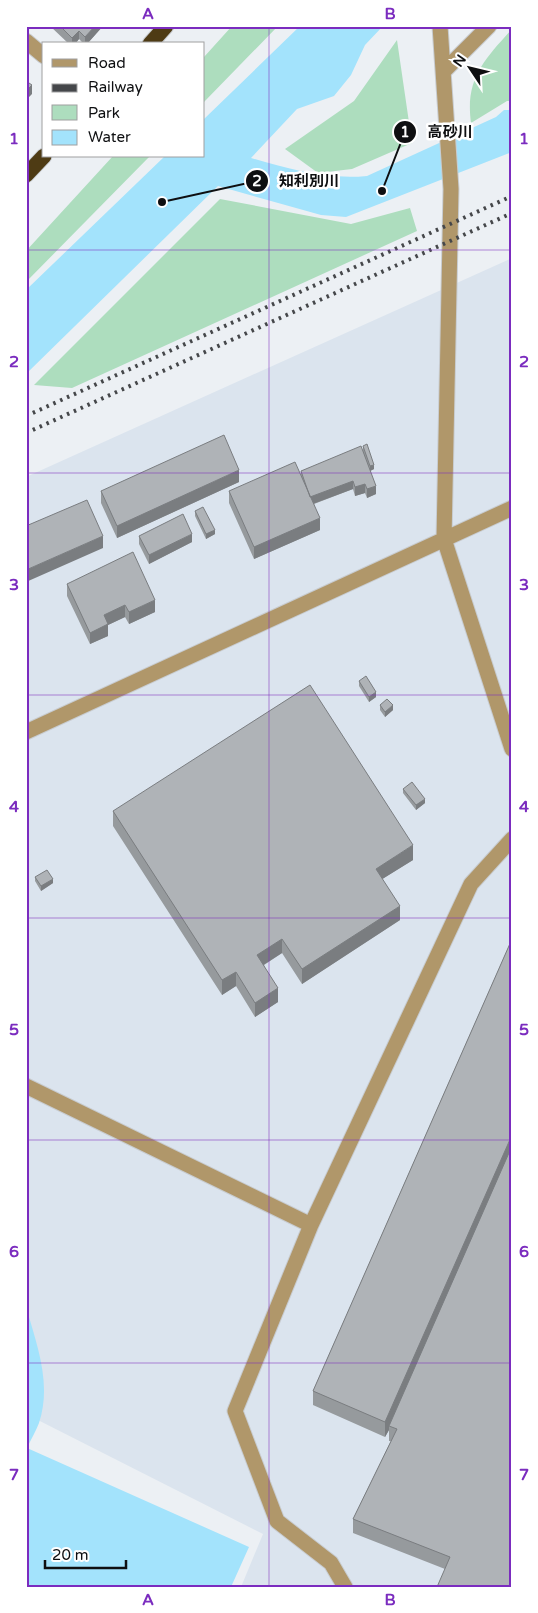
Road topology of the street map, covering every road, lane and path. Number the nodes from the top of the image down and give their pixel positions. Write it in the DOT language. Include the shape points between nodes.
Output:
graph roads {
  1 [pos="166,26"];
  2 [pos="440,26"];
  3 [pos="489,26"];
  4 [pos="26,41"];
  5 [pos="152,42"];
  6 [pos="42,54"];
  7 [pos="444,71"];
  8 [pos="42,158"];
  9 [pos="26,175"];
  10 [pos="512,508"];
  11 [pos="444,539"];
  12 [pos="26,732"];
  13 [pos="512,749"];
  14 [pos="512,839"];
  15 [pos="26,1086"];
  16 [pos="310,1225"];
  17 [pos="345,1587"];
  1 -- 5 [label="highway"];
  2 -- 7 [label="street"];
  3 -- 7 [label="street"];
  4 -- 6 [label="street"];
  7 -- 11 [label="street" via="451,189"];
  8 -- 9 [label="highway"];
  10 -- 11 [label="street"];
  11 -- 12 [label="street"];
  11 -- 13 [label="street"];
  14 -- 16 [label="street" via="471,884"];
  15 -- 16 [label="street"];
  16 -- 17 [label="street" via="235,1411 277,1521 331,1563"];
}
